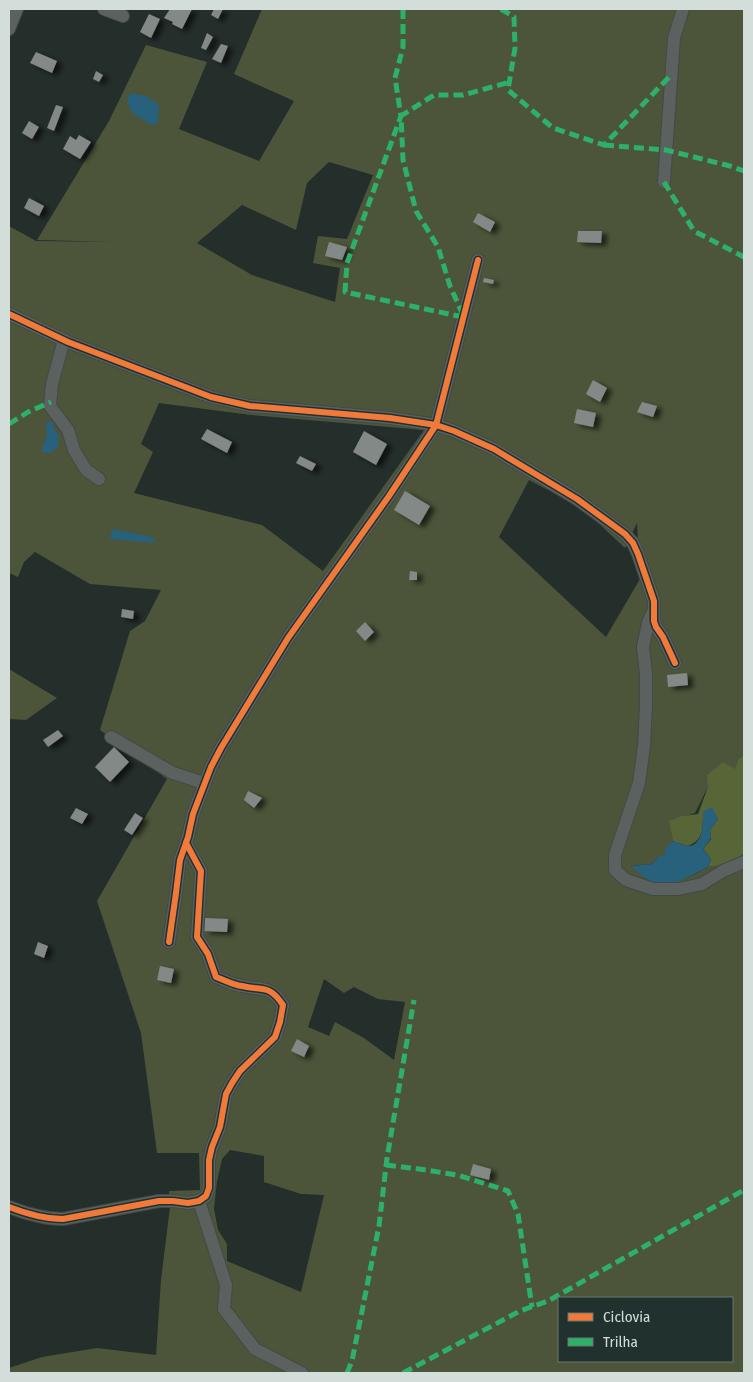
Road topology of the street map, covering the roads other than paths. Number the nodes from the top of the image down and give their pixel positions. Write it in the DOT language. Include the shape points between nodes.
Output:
graph roads {
  1 [pos="18,9"];
  2 [pos="104,9"];
  3 [pos="683,9"];
  4 [pos="123,16"];
  5 [pos="9,29"];
  6 [pos="664,182"];
  7 [pos="478,260"];
  8 [pos="9,314"];
  9 [pos="64,340"];
  10 [pos="436,425"];
  11 [pos="99,479"];
  12 [pos="654,611"];
  13 [pos="674,663"];
  14 [pos="111,737"];
  15 [pos="204,783"];
  16 [pos="186,843"];
  17 [pos="744,862"];
  18 [pos="169,942"];
  19 [pos="199,1202"];
  20 [pos="9,1207"];
  21 [pos="302,1373"];
  1 -- 5 [label="street"];
  2 -- 4 [label="street"];
  3 -- 6 [label="street" via="674,38"];
  7 -- 10 [label="street"];
  8 -- 9 [label="street"];
  9 -- 10 [label="street" via="211,398 250,406"];
  9 -- 11 [label="street" via="52,384 50,406 68,430 74,450 86,470"];
  10 -- 12 [label="street" via="494,449 577,499 625,534 638,554 654,601"];
  10 -- 15 [label="street" via="288,638"];
  12 -- 13 [label="street" via="656,627"];
  12 -- 17 [label="street" via="643,647 646,706 639,783 614,854 615,870 626,880 653,889 679,889 702,884"];
  14 -- 15 [label="street" via="173,773"];
  15 -- 16 [label="street"];
  16 -- 18 [label="street" via="180,860"];
  16 -- 19 [label="street" via="201,871 197,937 216,976 241,986 265,989 276,995 283,1005 275,1037 240,1071 226,1094 220,1127 210,1153 210,1188"];
  19 -- 20 [label="street" via="159,1200 63,1219 38,1217"];
  19 -- 21 [label="street" via="226,1285 224,1309 255,1349"];
}
